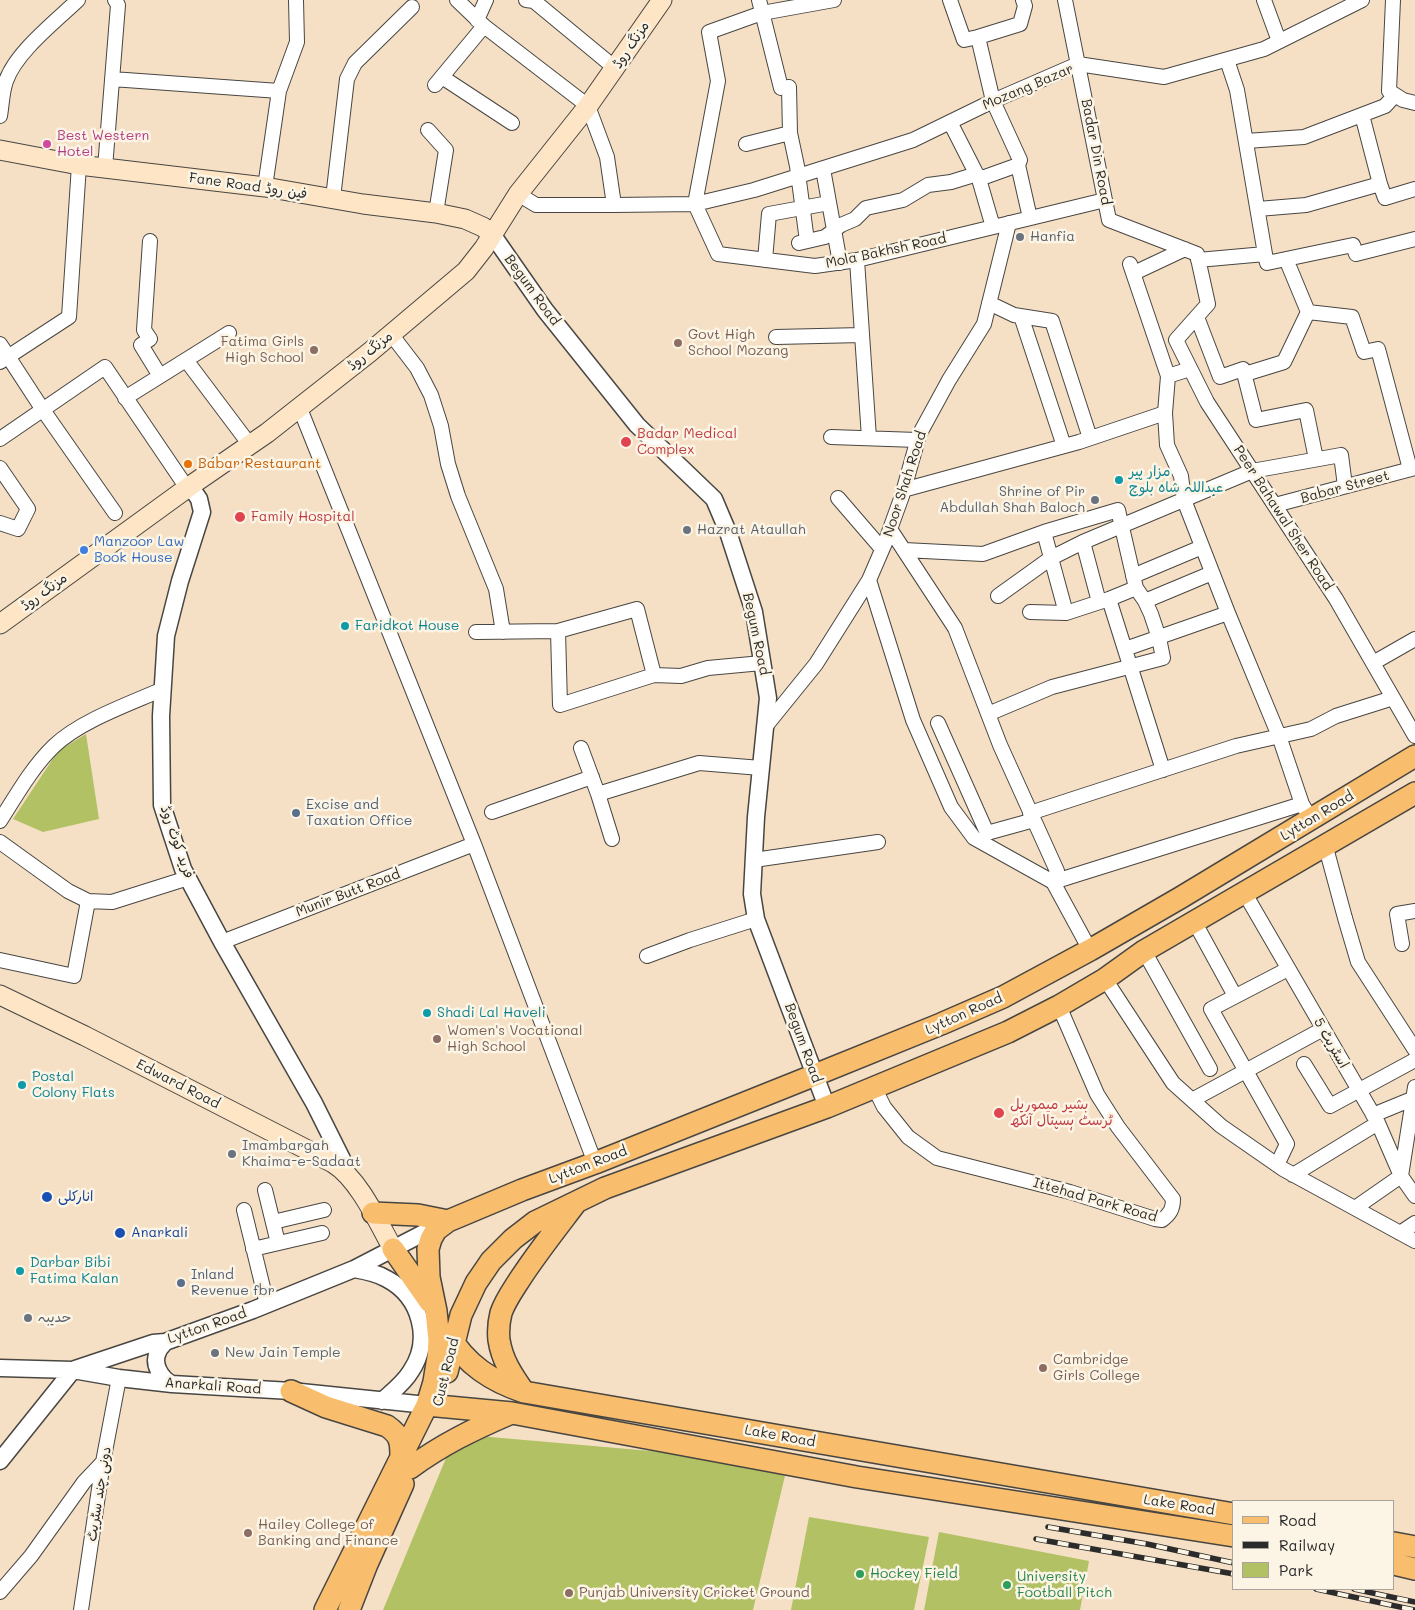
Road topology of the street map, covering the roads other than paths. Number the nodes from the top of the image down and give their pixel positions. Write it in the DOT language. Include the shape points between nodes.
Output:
graph roads {
  1 [pos="78,0"];
  2 [pos="115,0"];
  3 [pos="296,0"];
  4 [pos="486,0"];
  5 [pos="526,0"];
  6 [pos="662,0"];
  7 [pos="834,0"];
  8 [pos="950,0"];
  9 [pos="1023,0"];
  10 [pos="1066,0"];
  11 [pos="1264,0"];
  12 [pos="1362,0"];
  13 [pos="1393,0"];
  14 [pos="459,1"];
  15 [pos="816,2"];
  16 [pos="412,7"];
  17 [pos="761,7"];
  18 [pos="481,23"];
  19 [pos="978,38"];
  20 [pos="1279,41"];
  21 [pos="1228,60"];
  22 [pos="1078,64"];
  23 [pos="615,68"];
  24 [pos="112,79"];
  25 [pos="279,91"];
  26 [pos="1395,95"];
  27 [pos="993,101"];
  28 [pos="1415,103"];
  29 [pos="588,106"];
  30 [pos="1362,115"];
  31 [pos="0,116"];
  32 [pos="950,122"];
  33 [pos="512,123"];
  34 [pos="428,130"];
  35 [pos="790,133"];
  36 [pos="1246,141"];
  37 [pos="746,144"];
  38 [pos="0,150"];
  39 [pos="1018,164"];
  40 [pos="79,165"];
  41 [pos="105,168"];
  42 [pos="823,169"];
  43 [pos="798,177"];
  44 [pos="978,177"];
  45 [pos="1380,184"];
  46 [pos="265,187"];
  47 [pos="1415,189"];
  48 [pos="518,194"];
  49 [pos="333,198"];
  50 [pos="1105,200"];
  51 [pos="830,203"];
  52 [pos="695,204"];
  53 [pos="614,205"];
  54 [pos="802,208"];
  55 [pos="1258,209"];
  56 [pos="436,213"];
  57 [pos="1030,218"];
  58 [pos="1009,223"];
  59 [pos="993,227"];
  60 [pos="834,230"];
  61 [pos="492,234"];
  62 [pos="1415,239"];
  63 [pos="150,241"];
  64 [pos="1185,249"];
  65 [pos="1265,254"];
  66 [pos="1286,259"];
  67 [pos="766,260"];
  68 [pos="857,260"];
  69 [pos="1198,260"];
  70 [pos="840,263"];
  71 [pos="989,303"];
  72 [pos="1308,312"];
  73 [pos="1021,316"];
  74 [pos="1197,317"];
  75 [pos="228,333"];
  76 [pos="390,334"];
  77 [pos="862,335"];
  78 [pos="776,337"];
  79 [pos="3,354"];
  80 [pos="186,360"];
  81 [pos="1190,369"];
  82 [pos="1245,374"];
  83 [pos="160,376"];
  84 [pos="1168,376"];
  85 [pos="125,398"];
  86 [pos="299,406"];
  87 [pos="43,410"];
  88 [pos="1165,413"];
  89 [pos="831,436"];
  90 [pos="869,438"];
  91 [pos="1090,438"];
  92 [pos="0,439"];
  93 [pos="917,440"];
  94 [pos="250,445"];
  95 [pos="1064,446"];
  96 [pos="1316,459"];
  97 [pos="0,468"];
  98 [pos="1412,468"];
  99 [pos="1252,471"];
  100 [pos="1345,486"];
  101 [pos="189,487"];
  102 [pos="903,490"];
  103 [pos="838,498"];
  104 [pos="1184,500"];
  105 [pos="1275,505"];
  106 [pos="115,513"];
  107 [pos="0,523"];
  108 [pos="1122,527"];
  109 [pos="890,529"];
  110 [pos="1044,532"];
  111 [pos="1083,542"];
  112 [pos="1202,547"];
  113 [pos="882,549"];
  114 [pos="904,550"];
  115 [pos="1051,558"];
  116 [pos="1212,573"];
  117 [pos="869,580"];
  118 [pos="1135,582"];
  119 [pos="998,596"];
  120 [pos="1145,600"];
  121 [pos="1104,601"];
  122 [pos="1030,612"];
  123 [pos="1066,613"];
  124 [pos="1228,613"];
  125 [pos="0,624"];
  126 [pos="558,631"];
  127 [pos="476,632"];
  128 [pos="503,632"];
  129 [pos="1159,638"];
  130 [pos="1415,639"];
  131 [pos="1125,649"];
  132 [pos="762,663"];
  133 [pos="1373,663"];
  134 [pos="1131,667"];
  135 [pos="654,675"];
  136 [pos="163,689"];
  137 [pos="1393,698"];
  138 [pos="988,714"];
  139 [pos="938,723"];
  140 [pos="765,727"];
  141 [pos="1278,736"];
  142 [pos="1415,736"];
  143 [pos="581,748"];
  144 [pos="1415,756"];
  145 [pos="761,768"];
  146 [pos="1163,770"];
  147 [pos="592,777"];
  148 [pos="1415,792"];
  149 [pos="598,794"];
  150 [pos="492,812"];
  151 [pos="1306,812"];
  152 [pos="1032,816"];
  153 [pos="0,822"];
  154 [pos="612,839"];
  155 [pos="0,842"];
  156 [pos="878,842"];
  157 [pos="474,844"];
  158 [pos="1325,844"];
  159 [pos="754,860"];
  160 [pos="188,878"];
  161 [pos="1054,882"];
  162 [pos="1244,892"];
  163 [pos="88,901"];
  164 [pos="1415,911"];
  165 [pos="756,919"];
  166 [pos="1194,921"];
  167 [pos="222,942"];
  168 [pos="1402,944"];
  169 [pos="1090,950"];
  170 [pos="1144,951"];
  171 [pos="647,956"];
  172 [pos="0,960"];
  173 [pos="1288,968"];
  174 [pos="1105,979"];
  175 [pos="0,995"];
  176 [pos="1235,996"];
  177 [pos="1059,1006"];
  178 [pos="1323,1029"];
  179 [pos="1415,1050"];
  180 [pos="1415,1060"];
  181 [pos="1304,1064"];
  182 [pos="1210,1069"];
  183 [pos="1246,1071"];
  184 [pos="815,1075"];
  185 [pos="874,1087"];
  186 [pos="1359,1091"];
  187 [pos="1414,1093"];
  188 [pos="1192,1100"];
  189 [pos="827,1107"];
  190 [pos="1375,1119"];
  191 [pos="595,1163"];
  192 [pos="1277,1165"];
  193 [pos="1415,1167"];
  194 [pos="346,1174"];
  195 [pos="1293,1175"];
  196 [pos="1401,1176"];
  197 [pos="605,1188"];
  198 [pos="265,1190"];
  199 [pos="1415,1196"];
  200 [pos="578,1201"];
  201 [pos="481,1206"];
  202 [pos="1355,1208"];
  203 [pos="244,1210"];
  204 [pos="324,1210"];
  205 [pos="373,1213"];
  206 [pos="448,1220"];
  207 [pos="273,1222"];
  208 [pos="1415,1223"];
  209 [pos="322,1232"];
  210 [pos="1400,1233"];
  211 [pos="1415,1241"];
  212 [pos="278,1243"];
  213 [pos="393,1248"];
  214 [pos="253,1249"];
  215 [pos="354,1268"];
  216 [pos="267,1304"];
  217 [pos="436,1311"];
  218 [pos="165,1342"];
  219 [pos="454,1344"];
  220 [pos="0,1368"];
  221 [pos="73,1370"];
  222 [pos="119,1378"];
  223 [pos="172,1384"];
  224 [pos="291,1391"];
  225 [pos="524,1392"];
  226 [pos="382,1401"];
  227 [pos="433,1406"];
  228 [pos="512,1413"];
  229 [pos="0,1461"];
  230 [pos="103,1462"];
  231 [pos="406,1462"];
  232 [pos="1232,1514"];
  233 [pos="1232,1536"];
  234 [pos="1395,1543"];
  235 [pos="1415,1547"];
  236 [pos="1395,1564"];
  237 [pos="1415,1569"];
  238 [pos="0,1592"];
  239 [pos="81,1610"];
  240 [pos="326,1610"];
  241 [pos="349,1610"];
  1 -- 31 [label="street" via="19,58 5,82"];
  2 -- 24 [label="street" via="118,5"];
  3 -- 25 [label="street" via="297,42"];
  4 -- 18 [label="street"];
  5 -- 23 [label="street" via="534,1"];
  6 -- 23 [label="main road, مزنگ روڈ"];
  7 -- 15 [label="street"];
  8 -- 19 [label="street" via="964,40"];
  9 -- 19 [label="street" via="1025,6 1020,24"];
  10 -- 22 [label="street, Badar Din Road"];
  11 -- 20 [label="street"];
  12 -- 20 [label="street, Mozang Bazar"];
  13 -- 26 [label="street" via="1389,91"];
  14 -- 18 [label="street"];
  15 -- 17 [label="street"];
  16 -- 49 [label="street" via="355,64 347,79"];
  17 -- 35 [label="street" via="781,88 789,86"];
  17 -- 52 [label="street" via="709,32 718,81"];
  18 -- 29 [label="street"];
  18 -- 33 [label="street" via="438,81"];
  19 -- 27 [label="street"];
  20 -- 21 [label="street, Mozang Bazar"];
  21 -- 22 [label="street, Mozang Bazar" via="1164,77"];
  21 -- 36 [label="street"];
  22 -- 27 [label="street, Mozang Bazar"];
  22 -- 50 [label="street, Badar Din Road"];
  23 -- 29 [label="main road, مزنگ روڈ"];
  24 -- 25 [label="street"];
  24 -- 41 [label="street"];
  25 -- 46 [label="street"];
  26 -- 28 [label="street"];
  26 -- 30 [label="street" via="1385,106"];
  27 -- 32 [label="street, Mozang Bazar"];
  27 -- 39 [label="street" via="1020,160"];
  29 -- 48 [label="main road, مزنگ روڈ"];
  29 -- 53 [label="street" via="607,157"];
  30 -- 36 [label="street" via="1304,137"];
  30 -- 45 [label="street"];
  32 -- 42 [label="street, Mozang Bazar" via="913,140"];
  32 -- 44 [label="street"];
  34 -- 56 [label="street" via="446,150"];
  35 -- 37 [label="street"];
  35 -- 43 [label="street"];
  36 -- 55 [label="street"];
  38 -- 40 [label="main road, Fane Road فین روڈ"];
  39 -- 44 [label="street"];
  39 -- 57 [label="street"];
  40 -- 41 [label="main road, Fane Road فین روڈ"];
  40 -- 79 [label="street" via="69,317"];
  41 -- 46 [label="main road, Fane Road فین روڈ"];
  42 -- 43 [label="street, Mozang Bazar"];
  42 -- 51 [label="street"];
  43 -- 52 [label="street, Mozang Bazar"];
  43 -- 54 [label="street"];
  44 -- 59 [label="street"];
  44 -- 60 [label="street" via="928,185 904,200 866,208 855,220"];
  45 -- 47 [label="street" via="1385,198"];
  45 -- 55 [label="street" via="1306,205"];
  46 -- 49 [label="main road, Fane Road فین روڈ"];
  48 -- 53 [label="street, Mozang Bazar" via="536,205"];
  48 -- 61 [label="main road, مزنگ روڈ"];
  49 -- 56 [label="main road, Fane Road فین روڈ"];
  50 -- 57 [label="street, Mola Bakhsh Road"];
  50 -- 64 [label="street, Badar Din Road" via="1110,220"];
  51 -- 54 [label="street"];
  51 -- 60 [label="street"];
  52 -- 53 [label="street, Mozang Bazar"];
  52 -- 67 [label="street, Mola Bakhsh Road" via="718,254"];
  54 -- 60 [label="street" via="803,242 825,237"];
  54 -- 67 [label="street" via="769,214"];
  55 -- 65 [label="street"];
  56 -- 61 [label="main road, Fane Road فین روڈ" via="465,219"];
  57 -- 58 [label="street, Mola Bakhsh Road"];
  58 -- 59 [label="street, Mola Bakhsh Road"];
  58 -- 71 [label="street, Noor Shah Road"];
  59 -- 68 [label="street, Mola Bakhsh Road"];
  60 -- 70 [label="street"];
  61 -- 76 [label="main road, مزنگ روڈ" via="466,271"];
  61 -- 132 [label="street, Begum Road" via="545,310 637,425 714,499 754,612"];
  62 -- 66 [label="street" via="1356,254 1353,245"];
  63 -- 83 [label="street" via="144,330 150,339 141,345"];
  64 -- 69 [label="street, Badar Din Road" via="1197,254"];
  64 -- 84 [label="street" via="1132,269"];
  65 -- 66 [label="street" via="1267,263"];
  65 -- 69 [label="street"];
  66 -- 72 [label="street"];
  67 -- 70 [label="street, Mola Bakhsh Road" via="815,266"];
  68 -- 70 [label="street, Mola Bakhsh Road"];
  68 -- 77 [label="street"];
  69 -- 74 [label="street, Peer Bahawal Sher Road" via="1208,304"];
  71 -- 73 [label="street"];
  71 -- 93 [label="street, Noor Shah Road" via="984,324 947,382"];
  72 -- 82 [label="street" via="1284,362"];
  72 -- 98 [label="street" via="1352,317 1364,352 1378,349"];
  73 -- 91 [label="street" via="1052,322"];
  73 -- 95 [label="street"];
  74 -- 81 [label="street, Peer Bahawal Sher Road" via="1176,340"];
  74 -- 82 [label="street" via="1220,377 1243,368"];
  75 -- 80 [label="street"];
  76 -- 86 [label="main road, مزنگ روڈ"];
  76 -- 128 [label="street" via="417,368 431,395 458,496 496,589"];
  77 -- 78 [label="street"];
  77 -- 90 [label="street"];
  79 -- 87 [label="street"];
  80 -- 83 [label="street"];
  80 -- 94 [label="street"];
  81 -- 84 [label="street"];
  81 -- 99 [label="street, Peer Bahawal Sher Road" via="1206,402"];
  82 -- 96 [label="street" via="1256,420 1306,410"];
  83 -- 85 [label="street"];
  84 -- 88 [label="street"];
  85 -- 87 [label="street" via="105,367"];
  85 -- 101 [label="street"];
  86 -- 94 [label="main road, مزنگ روڈ"];
  86 -- 157 [label="street"];
  87 -- 92 [label="street"];
  87 -- 106 [label="street"];
  88 -- 91 [label="street"];
  88 -- 104 [label="street" via="1167,445 1181,476"];
  89 -- 90 [label="street"];
  90 -- 93 [label="street"];
  91 -- 95 [label="street"];
  93 -- 102 [label="street, Noor Shah Road"];
  94 -- 101 [label="main road, مزنگ روڈ"];
  95 -- 102 [label="street"];
  96 -- 99 [label="street"];
  96 -- 100 [label="street" via="1341,455"];
  97 -- 107 [label="street" via="28,509 18,529"];
  98 -- 100 [label="street, Babar Street"];
  99 -- 104 [label="street"];
  99 -- 105 [label="street, Peer Bahawal Sher Road"];
  100 -- 105 [label="street, Babar Street"];
  101 -- 125 [label="main road, مزنگ روڈ"];
  101 -- 136 [label="street, فرید کوٹ روڈ" via="199,499 202,512 166,636"];
  102 -- 109 [label="street, Noor Shah Road"];
  103 -- 113 [label="street"];
  104 -- 108 [label="street"];
  104 -- 112 [label="street"];
  105 -- 133 [label="street, Peer Bahawal Sher Road"];
  108 -- 110 [label="street" via="1118,510"];
  108 -- 111 [label="street"];
  108 -- 118 [label="street"];
  109 -- 113 [label="street, Noor Shah Road"];
  109 -- 114 [label="street"];
  110 -- 114 [label="street" via="982,554"];
  110 -- 115 [label="street"];
  111 -- 115 [label="street"];
  111 -- 121 [label="street"];
  112 -- 116 [label="street"];
  112 -- 118 [label="street"];
  113 -- 117 [label="street, Noor Shah Road"];
  114 -- 138 [label="street" via="955,628"];
  115 -- 119 [label="street"];
  115 -- 123 [label="street"];
  116 -- 120 [label="street"];
  116 -- 124 [label="street"];
  117 -- 140 [label="street, Noor Shah Road" via="816,664"];
  117 -- 161 [label="street" via="913,720 951,808 974,838"];
  118 -- 120 [label="street"];
  118 -- 121 [label="street"];
  120 -- 129 [label="street"];
  121 -- 123 [label="street"];
  121 -- 131 [label="street"];
  122 -- 123 [label="street"];
  124 -- 129 [label="street"];
  124 -- 141 [label="street"];
  126 -- 128 [label="street"];
  126 -- 135 [label="street" via="636,609"];
  126 -- 135 [label="street" via="560,705"];
  127 -- 128 [label="street"];
  129 -- 131 [label="street"];
  129 -- 134 [label="street" via="1163,658"];
  130 -- 133 [label="street"];
  131 -- 134 [label="street"];
  132 -- 135 [label="street" via="708,668 681,676"];
  132 -- 140 [label="street, Begum Road" via="768,698"];
  133 -- 137 [label="street, Peer Bahawal Sher Road"];
  134 -- 138 [label="street" via="1052,687"];
  134 -- 146 [label="street"];
  136 -- 153 [label="street" via="83,725 53,746"];
  136 -- 160 [label="street, فرید کوٹ روڈ" via="162,805"];
  137 -- 141 [label="street" via="1336,716 1311,729"];
  137 -- 142 [label="street, Peer Bahawal Sher Road"];
  138 -- 152 [label="street"];
  139 -- 152 [label="street" via="987,833"];
  140 -- 145 [label="street, Begum Road"];
  141 -- 146 [label="street"];
  141 -- 151 [label="street"];
  143 -- 147 [label="street"];
  144 -- 151 [label="main road, Lytton Road"];
  145 -- 149 [label="street" via="699,763"];
  145 -- 159 [label="street, Begum Road"];
  146 -- 152 [label="street"];
  147 -- 149 [label="street"];
  147 -- 150 [label="street"];
  148 -- 158 [label="main road, Lytton Road"];
  149 -- 154 [label="street"];
  151 -- 161 [label="street"];
  151 -- 169 [label="main road, Lytton Road" via="1180,898"];
  152 -- 161 [label="street" via="1057,871"];
  155 -- 163 [label="street" via="68,891"];
  156 -- 159 [label="street"];
  157 -- 167 [label="street, Munir Butt Road"];
  157 -- 191 [label="street"];
  158 -- 162 [label="main road, Lytton Road"];
  158 -- 179 [label="street" via="1358,962"];
  159 -- 165 [label="street, Begum Road" via="752,894"];
  160 -- 163 [label="street" via="112,902"];
  160 -- 167 [label="street, فرید کوٹ روڈ"];
  161 -- 169 [label="street"];
  162 -- 166 [label="main road, Lytton Road"];
  162 -- 173 [label="street, اسٹریٹ 5"];
  163 -- 172 [label="street" via="74,976"];
  164 -- 168 [label="street" via="1396,914"];
  165 -- 171 [label="street"];
  165 -- 184 [label="street, Begum Road"];
  166 -- 170 [label="main road, Lytton Road"];
  166 -- 176 [label="street"];
  167 -- 194 [label="street, فرید کوٹ روڈ" via="314,1103 342,1159"];
  169 -- 184 [label="main road, Lytton Road" via="1003,997"];
  170 -- 174 [label="main road, Lytton Road"];
  170 -- 182 [label="street"];
  173 -- 176 [label="street"];
  173 -- 178 [label="street, اسٹریٹ 5"];
  174 -- 177 [label="main road, Lytton Road"];
  174 -- 188 [label="street" via="1173,1083"];
  175 -- 194 [label="main road, Edward Road" via="300,1144"];
  176 -- 183 [label="street" via="1211,1009"];
  177 -- 185 [label="main road, Lytton Road" via="1008,1032"];
  177 -- 185 [label="street, Ittehad Park Road" via="1097,1094 1173,1199 1169,1215 1162,1220 1070,1192 937,1158 908,1137 884,1107"];
  178 -- 183 [label="street"];
  178 -- 186 [label="street, اسٹریٹ 5"];
  180 -- 186 [label="street"];
  181 -- 186 [label="street" via="1330,1106"];
  183 -- 188 [label="street"];
  183 -- 192 [label="street" via="1287,1144"];
  184 -- 189 [label="street, Begum Road"];
  184 -- 191 [label="main road, Lytton Road"];
  185 -- 189 [label="main road, Lytton Road"];
  186 -- 190 [label="street, اسٹریٹ 5"];
  187 -- 190 [label="street"];
  187 -- 196 [label="street"];
  188 -- 192 [label="street" via="1220,1126"];
  189 -- 197 [label="main road, Lytton Road"];
  190 -- 195 [label="street"];
  190 -- 196 [label="street, اسٹریٹ 5"];
  191 -- 201 [label="main road, Lytton Road"];
  192 -- 195 [label="street"];
  193 -- 196 [label="street"];
  194 -- 205 [label="main road"];
  195 -- 202 [label="street"];
  196 -- 199 [label="street, اسٹریٹ 5"];
  196 -- 202 [label="street"];
  197 -- 200 [label="main road, Cust Road"];
  198 -- 207 [label="street"];
  200 -- 219 [label="main road, Cust Road" via="534,1222 491,1261 461,1315"];
  200 -- 225 [label="main road" via="532,1261 501,1312 499,1340 503,1359"];
  201 -- 206 [label="main road, Cust Road"];
  202 -- 210 [label="street"];
  203 -- 214 [label="street"];
  204 -- 207 [label="street"];
  205 -- 206 [label="main road"];
  205 -- 213 [label="main road"];
  206 -- 213 [label="street, Lytton Road"];
  206 -- 217 [label="main road, Cust Road" via="436,1230 428,1249 429,1277"];
  207 -- 212 [label="street"];
  208 -- 210 [label="street"];
  209 -- 212 [label="street"];
  210 -- 211 [label="street"];
  212 -- 214 [label="street"];
  213 -- 215 [label="street, Lytton Road"];
  213 -- 217 [label="main road, Lake Road"];
  214 -- 216 [label="street"];
  215 -- 216 [label="street, Lytton Road"];
  215 -- 226 [label="street" via="378,1274 402,1289 414,1305 421,1323 418,1361 411,1373"];
  216 -- 218 [label="street, Lytton Road"];
  217 -- 219 [label="main road, Lake Road"];
  217 -- 227 [label="main road, Cust Road" via="439,1340"];
  218 -- 221 [label="street, Lytton Road" via="153,1343"];
  218 -- 223 [label="street" via="157,1353 157,1364 161,1376"];
  219 -- 225 [label="main road, Lake Road" via="478,1370 493,1380"];
  219 -- 227 [label="main road, Cust Road"];
  220 -- 221 [label="street, Anarkali Road"];
  221 -- 222 [label="street, Anarkali Road"];
  221 -- 229 [label="street"];
  222 -- 223 [label="street, Anarkali Road"];
  222 -- 230 [label="street, دونی چند سٹریٹ"];
  223 -- 224 [label="street, Anarkali Road"];
  224 -- 226 [label="street, Anarkali Road"];
  224 -- 231 [label="main road" via="326,1408 387,1426 398,1436"];
  225 -- 232 [label="main road, Lake Road"];
  226 -- 227 [label="street, Anarkali Road"];
  227 -- 228 [label="main road"];
  227 -- 231 [label="main road, Cust Road"];
  228 -- 231 [label="main road"];
  228 -- 233 [label="main road" via="857,1477"];
  230 -- 238 [label="street"];
  230 -- 239 [label="street, دونی چند سٹریٹ"];
  231 -- 240 [label="main road, Cust Road"];
  231 -- 241 [label="main road, Cust Road"];
  234 -- 235 [label="main road"];
  236 -- 237 [label="main road"];
}
